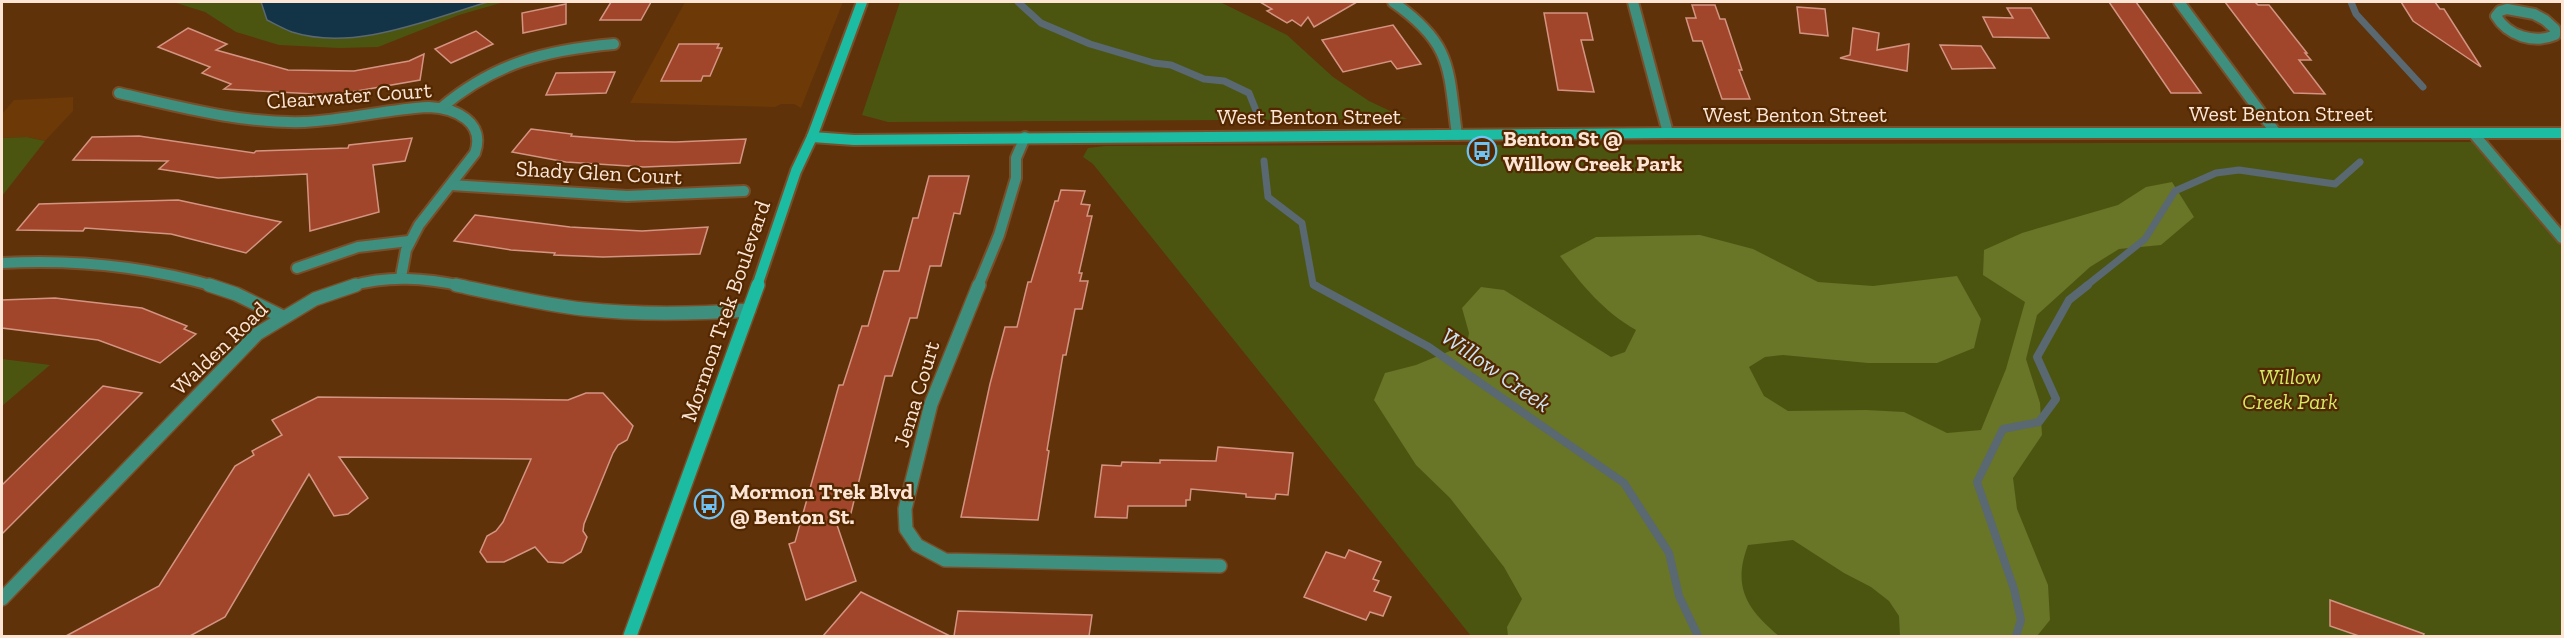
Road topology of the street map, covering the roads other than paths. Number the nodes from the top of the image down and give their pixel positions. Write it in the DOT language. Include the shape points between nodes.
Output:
graph roads {
  1 [pos="862,2"];
  2 [pos="1393,2"];
  3 [pos="1633,2"];
  4 [pos="2180,2"];
  5 [pos="2551,23"];
  6 [pos="2562,23"];
  7 [pos="614,44"];
  8 [pos="119,93"];
  9 [pos="441,108"];
  10 [pos="2276,133"];
  11 [pos="2473,133"];
  12 [pos="2562,133"];
  13 [pos="1668,134"];
  14 [pos="1457,135"];
  15 [pos="1025,136"];
  16 [pos="812,137"];
  17 [pos="451,185"];
  18 [pos="744,191"];
  19 [pos="2562,238"];
  20 [pos="409,241"];
  21 [pos="2,263"];
  22 [pos="297,268"];
  23 [pos="401,277"];
  24 [pos="749,310"];
  25 [pos="281,316"];
  26 [pos="1220,566"];
  27 [pos="2,599"];
  28 [pos="630,636"];
  1 -- 16 [label="street, Mormon Trek Boulevard"];
  2 -- 14 [label="street" via="1427,27 1440,45 1448,63"];
  3 -- 13 [label="street"];
  4 -- 10 [label="street"];
  5 -- 5 [label="street" via="2518,10 2507,9 2496,16 2505,28 2540,39 2555,35"];
  5 -- 6 [label="street"];
  7 -- 9 [label="street" via="573,47 509,64 480,77"];
  8 -- 9 [label="street, Clearwater Court" via="233,117 292,122 430,106"];
  9 -- 17 [label="street, Clearwater Court" via="469,119 478,142 473,159"];
  10 -- 11 [label="street, West Benton Street"];
  10 -- 13 [label="street, West Benton Street"];
  11 -- 12 [label="street, West Benton Street"];
  11 -- 19 [label="street"];
  13 -- 14 [label="street, West Benton Street"];
  14 -- 15 [label="street, West Benton Street"];
  15 -- 16 [label="street, West Benton Street" via="854,140"];
  15 -- 26 [label="street, Jema Court" via="1016,158 1016,178 999,235 931,404 905,509 906,529 917,545 945,560"];
  16 -- 24 [label="street, Mormon Trek Boulevard" via="796,171"];
  17 -- 18 [label="street, Shady Glen Court" via="619,196"];
  17 -- 20 [label="street, Clearwater Court"];
  20 -- 22 [label="street" via="358,247"];
  20 -- 23 [label="street, Clearwater Court" via="401,260"];
  21 -- 25 [label="street" via="142,269 231,292"];
  23 -- 24 [label="street, Walden Road" via="562,306 707,314"];
  23 -- 25 [label="street, Walden Road" via="349,285"];
  24 -- 28 [label="street, Mormon Trek Boulevard"];
  25 -- 27 [label="street, Walden Road" via="257,334"];
}
